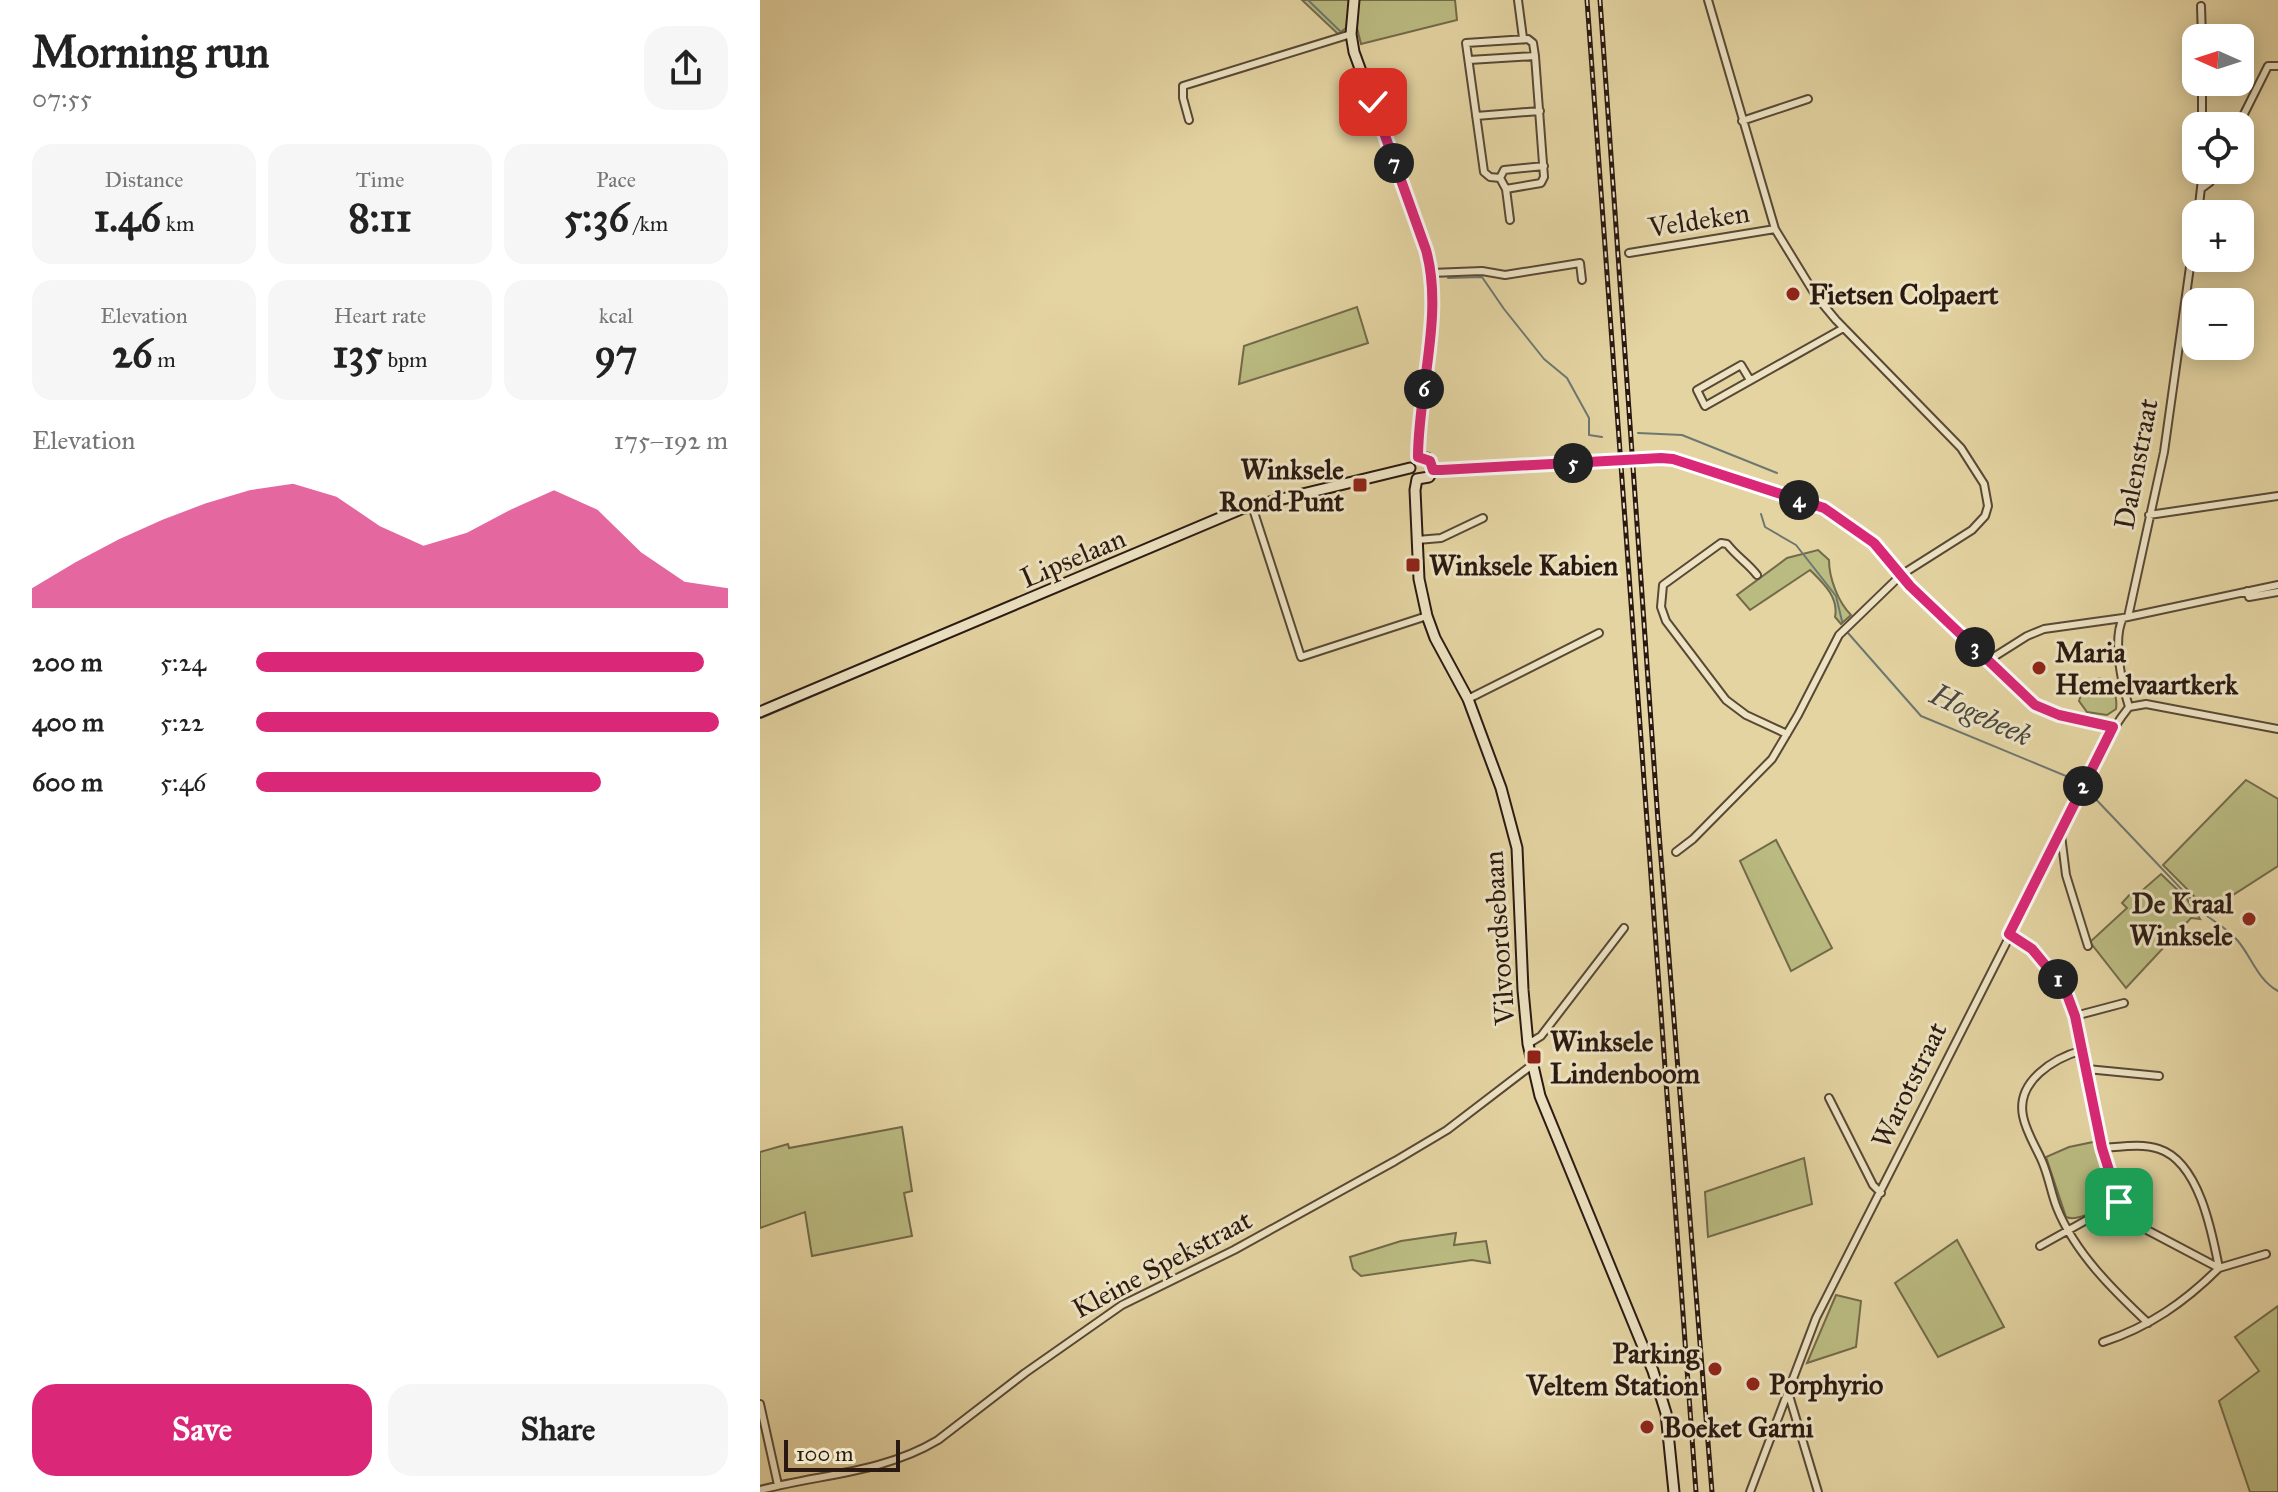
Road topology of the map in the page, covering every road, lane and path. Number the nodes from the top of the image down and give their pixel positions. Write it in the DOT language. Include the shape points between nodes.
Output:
graph roads {
  1 [pos="1354,0"];
  2 [pos="1518,0"];
  3 [pos="1708,0"];
  4 [pos="2201,6"];
  5 [pos="2202,24"];
  6 [pos="1351,34"];
  7 [pos="1523,38"];
  8 [pos="1535,56"];
  9 [pos="1469,60"];
  10 [pos="2278,66"];
  11 [pos="1808,99"];
  12 [pos="1540,111"];
  13 [pos="2245,112"];
  14 [pos="1476,116"];
  15 [pos="1189,120"];
  16 [pos="1742,121"];
  17 [pos="1544,166"];
  18 [pos="1500,178"];
  19 [pos="2202,184"];
  20 [pos="2207,184"];
  21 [pos="2202,188"];
  22 [pos="1506,189"];
  23 [pos="2200,200"];
  24 [pos="1510,220"];
  25 [pos="1775,229"];
  26 [pos="1629,253"];
  27 [pos="2189,272"];
  28 [pos="1431,273"];
  29 [pos="1582,280"];
  30 [pos="1843,327"];
  31 [pos="1750,380"];
  32 [pos="1418,457"];
  33 [pos="1410,468"];
  34 [pos="1433,470"];
  35 [pos="1417,479"];
  36 [pos="2278,496"];
  37 [pos="1252,506"];
  38 [pos="2149,515"];
  39 [pos="1483,518"];
  40 [pos="1417,540"];
  41 [pos="1757,575"];
  42 [pos="1901,575"];
  43 [pos="2278,585"];
  44 [pos="2247,591"];
  45 [pos="2278,592"];
  46 [pos="1427,616"];
  47 [pos="2126,617"];
  48 [pos="1599,633"];
  49 [pos="1989,660"];
  50 [pos="1468,699"];
  51 [pos="2129,707"];
  52 [pos="760,712"];
  53 [pos="2113,727"];
  54 [pos="2278,729"];
  55 [pos="1787,734"];
  56 [pos="2061,835"];
  57 [pos="1676,852"];
  58 [pos="1624,928"];
  59 [pos="2009,934"];
  60 [pos="2088,946"];
  61 [pos="2124,1003"];
  62 [pos="2075,1016"];
  63 [pos="1528,1044"];
  64 [pos="2083,1050"];
  65 [pos="1532,1065"];
  66 [pos="2087,1069"];
  67 [pos="2159,1076"];
  68 [pos="1829,1098"];
  69 [pos="2102,1148"];
  70 [pos="1881,1193"];
  71 [pos="2119,1202"];
  72 [pos="2069,1228"];
  73 [pos="2040,1246"];
  74 [pos="2266,1254"];
  75 [pos="2219,1268"];
  76 [pos="2148,1323"];
  77 [pos="2103,1342"];
  78 [pos="1788,1392"];
  79 [pos="760,1404"];
  80 [pos="778,1485"];
  81 [pos="760,1490"];
  82 [pos="1674,1492"];
  83 [pos="1750,1492"];
  84 [pos="1818,1492"];
  1 -- 6 [label="street"];
  2 -- 7 [label="street"];
  3 -- 16 [label="street"];
  4 -- 5 [label="street"];
  6 -- 15 [label="street" via="1183,86"];
  6 -- 28 [label="street"];
  7 -- 8 [label="street" via="1533,43"];
  7 -- 9 [label="street" via="1466,43"];
  8 -- 9 [label="street"];
  8 -- 12 [label="street"];
  9 -- 14 [label="street"];
  10 -- 13 [label="street" via="2268,66"];
  11 -- 16 [label="street"];
  12 -- 14 [label="street"];
  12 -- 17 [label="street"];
  14 -- 18 [label="street" via="1484,172"];
  16 -- 25 [label="street"];
  17 -- 18 [label="street" via="1504,170"];
  17 -- 22 [label="street" via="1541,183"];
  18 -- 22 [label="street"];
  19 -- 21 [label="street"];
  20 -- 21 [label="street"];
  21 -- 23 [label="street"];
  22 -- 24 [label="street"];
  25 -- 26 [label="street, Veldeken"];
  25 -- 30 [label="street" via="1816,296"];
  27 -- 38 [label="street, Dalenstraat" via="2164,452"];
  28 -- 29 [label="street" via="1505,275 1580,263"];
  28 -- 32 [label="street"];
  30 -- 31 [label="street"];
  30 -- 42 [label="street" via="1961,448 1987,495 1981,522"];
  31 -- 31 [label="street" via="1705,406 1697,390 1741,365"];
  32 -- 33 [label="street"];
  32 -- 34 [label="street" via="1430,461"];
  33 -- 35 [label="street"];
  33 -- 37 [label="street, Lipselaan"];
  34 -- 35 [label="street" via="1429,477"];
  34 -- 42 [label="street, bridge" via="1673,459 1824,508 1864,533"];
  35 -- 40 [label="street, Vilvoordsebaan"];
  36 -- 38 [label="street"];
  37 -- 46 [label="street" via="1301,657"];
  37 -- 52 [label="street, Lipselaan"];
  38 -- 47 [label="street, Dalenstraat"];
  39 -- 40 [label="street" via="1441,538"];
  40 -- 46 [label="street, Vilvoordsebaan"];
  41 -- 55 [label="street" via="1721,543 1663,585 1661,607 1726,700"];
  42 -- 49 [label="street"];
  42 -- 55 [label="street" via="1839,635"];
  43 -- 44 [label="street"];
  44 -- 45 [label="street" via="2249,597"];
  44 -- 47 [label="street"];
  46 -- 50 [label="street, Vilvoordsebaan"];
  47 -- 49 [label="street" via="2035,632"];
  47 -- 51 [label="street, Dalenstraat" via="2119,630"];
  48 -- 50 [label="street"];
  49 -- 53 [label="street" via="2035,705"];
  50 -- 63 [label="street, Vilvoordsebaan" via="1517,848"];
  51 -- 53 [label="street, Warotstraat"];
  51 -- 54 [label="street" via="2146,704"];
  53 -- 56 [label="street, Warotstraat"];
  55 -- 57 [label="street" via="1772,759"];
  56 -- 59 [label="street, Warotstraat"];
  56 -- 60 [label="street" via="2066,875"];
  58 -- 63 [label="street" via="1541,1036"];
  59 -- 62 [label="street" via="2032,949 2055,975"];
  59 -- 70 [label="street, Warotstraat"];
  61 -- 62 [label="street"];
  62 -- 64 [label="street"];
  63 -- 65 [label="street, Vilvoordsebaan"];
  64 -- 66 [label="street"];
  64 -- 72 [label="street" via="2046,1067 2031,1082 2022,1106 2056,1207"];
  65 -- 80 [label="street, Kleine Spekstraat" via="1447,1130 1395,1161 1122,1305 921,1451 871,1468"];
  65 -- 82 [label="street, Vilvoordsebaan" via="1659,1388"];
  66 -- 67 [label="street"];
  66 -- 69 [label="street"];
  68 -- 70 [label="street"];
  69 -- 71 [label="street"];
  69 -- 75 [label="street" via="2136,1145 2178,1159 2197,1189"];
  70 -- 78 [label="street, Warotstraat" via="1816,1318"];
  71 -- 72 [label="street"];
  71 -- 75 [label="street" via="2147,1230"];
  72 -- 73 [label="street"];
  72 -- 76 [label="street" via="2099,1272"];
  74 -- 75 [label="street"];
  75 -- 76 [label="street" via="2176,1307"];
  76 -- 77 [label="street"];
  78 -- 83 [label="street, Warotstraat"];
  78 -- 84 [label="street"];
  79 -- 80 [label="street"];
  80 -- 81 [label="street, Kleine Spekstraat"];
}
